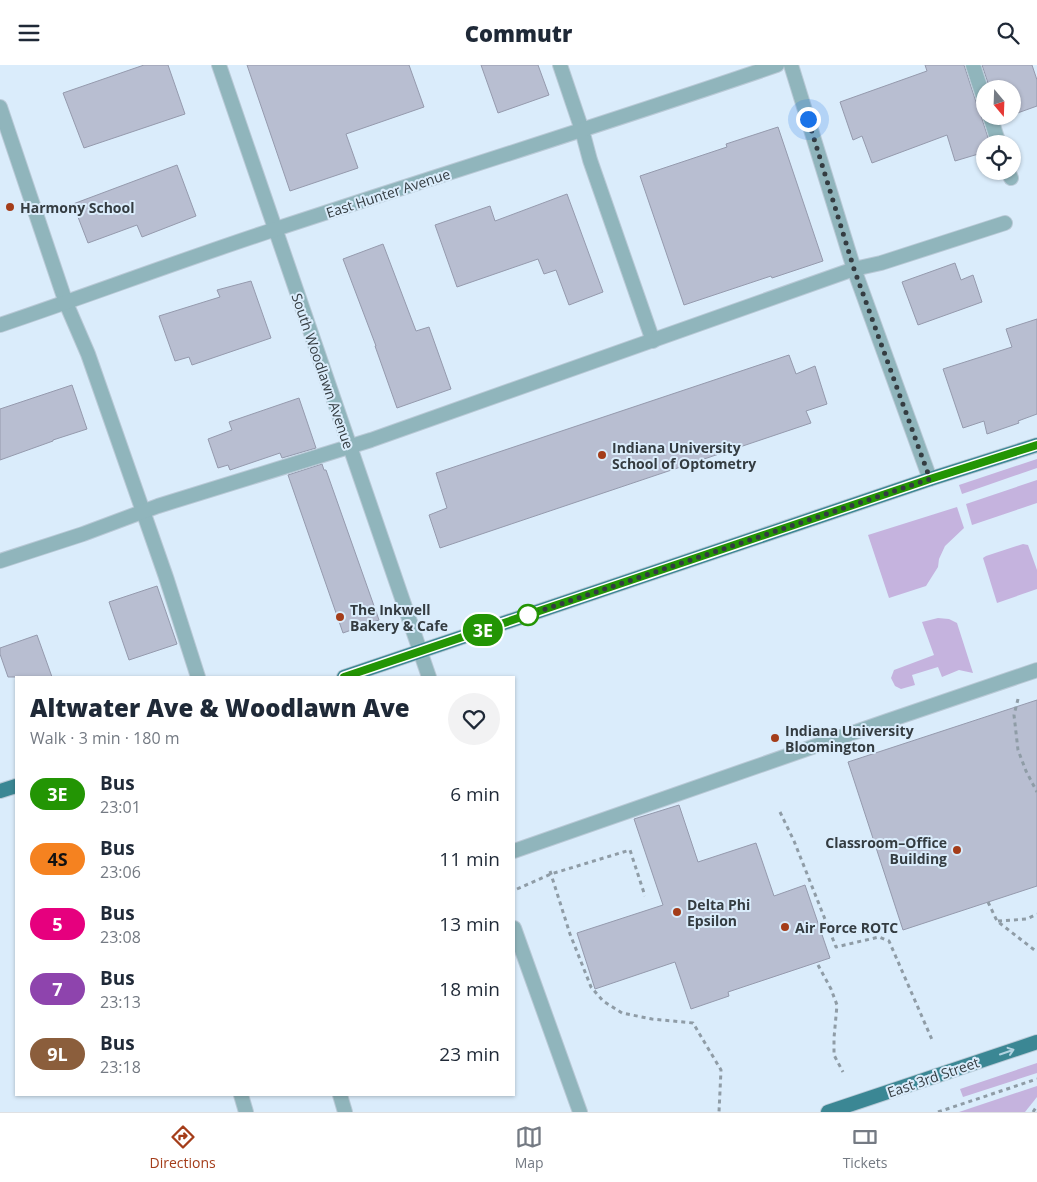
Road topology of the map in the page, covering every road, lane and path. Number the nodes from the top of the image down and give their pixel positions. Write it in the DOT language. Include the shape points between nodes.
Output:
graph roads {
  1 [pos="219,65"];
  2 [pos="560,65"];
  3 [pos="777,65"];
  4 [pos="791,65"];
  5 [pos="973,65"];
  6 [pos="978,80"];
  7 [pos="0,107"];
  8 [pos="582,131"];
  9 [pos="1005,223"];
  10 [pos="275,229"];
  11 [pos="854,269"];
  12 [pos="66,303"];
  13 [pos="0,325"];
  14 [pos="653,341"];
  15 [pos="1037,445"];
  16 [pos="349,446"];
  17 [pos="930,479"];
  18 [pos="143,511"];
  19 [pos="0,561"];
  20 [pos="420,653"];
  21 [pos="1037,670"];
  22 [pos="198,676"];
  23 [pos="347,676"];
  24 [pos="429,676"];
  25 [pos="1018,698"];
  26 [pos="15,786"];
  27 [pos="0,791"];
  28 [pos="1037,792"];
  29 [pos="780,812"];
  30 [pos="515,851"];
  31 [pos="551,872"];
  32 [pos="517,889"];
  33 [pos="645,897"];
  34 [pos="988,902"];
  35 [pos="1037,914"];
  36 [pos="997,921"];
  37 [pos="515,931"];
  38 [pos="1037,952"];
  39 [pos="818,965"];
  40 [pos="933,1042"];
  41 [pos="1037,1042"];
  42 [pos="842,1072"];
  43 [pos="1037,1079"];
  44 [pos="241,1096"];
  45 [pos="340,1096"];
  46 [pos="1037,1106"];
  47 [pos="246,1112"];
  48 [pos="345,1112"];
  49 [pos="580,1112"];
  50 [pos="719,1112"];
  51 [pos="828,1112"];
  52 [pos="938,1112"];
  53 [pos="1033,1112"];
  1 -- 10 [label="street, South Woodlawn Avenue"];
  2 -- 8 [label="street"];
  3 -- 8 [label="street, East Hunter Avenue"];
  4 -- 11 [label="street"];
  5 -- 6 [label="street"];
  7 -- 12 [label="street"];
  8 -- 10 [label="street, East Hunter Avenue"];
  8 -- 14 [label="street"];
  9 -- 11 [label="street"];
  10 -- 12 [label="street, East Hunter Avenue"];
  10 -- 16 [label="street, South Woodlawn Avenue"];
  11 -- 14 [label="street"];
  11 -- 17 [label="street"];
  12 -- 13 [label="street, East Hunter Avenue"];
  12 -- 18 [label="street" via="88,354"];
  14 -- 16 [label="street"];
  15 -- 17 [label="main road"];
  16 -- 18 [label="street"];
  16 -- 20 [label="street, South Woodlawn Avenue"];
  17 -- 20 [label="main road"];
  18 -- 19 [label="street"];
  18 -- 22 [label="street"];
  20 -- 23 [label="main road"];
  20 -- 24 [label="street, South Woodlawn Avenue"];
  21 -- 30 [label="street"];
  25 -- 28 [label="path" via="1014,715 1018,750"];
  26 -- 27 [label="main road"];
  29 -- 40 [label="path" via="836,947 879,937 889,941"];
  31 -- 32 [label="path"];
  31 -- 33 [label="path" via="630,850"];
  31 -- 50 [label="path" via="591,987 603,1001 622,1013 693,1023 722,1070"];
  34 -- 36 [label="path"];
  35 -- 36 [label="path" via="1027,919"];
  36 -- 38 [label="path"];
  37 -- 49 [label="street"];
  39 -- 42 [label="path" via="837,1005 834,1055"];
  51 -- 41 [label="main road, East 3rd Street, one-way"];
  43 -- 52 [label="path"];
  44 -- 47 [label="street"];
  45 -- 48 [label="street"];
  46 -- 53 [label="path"];
}
